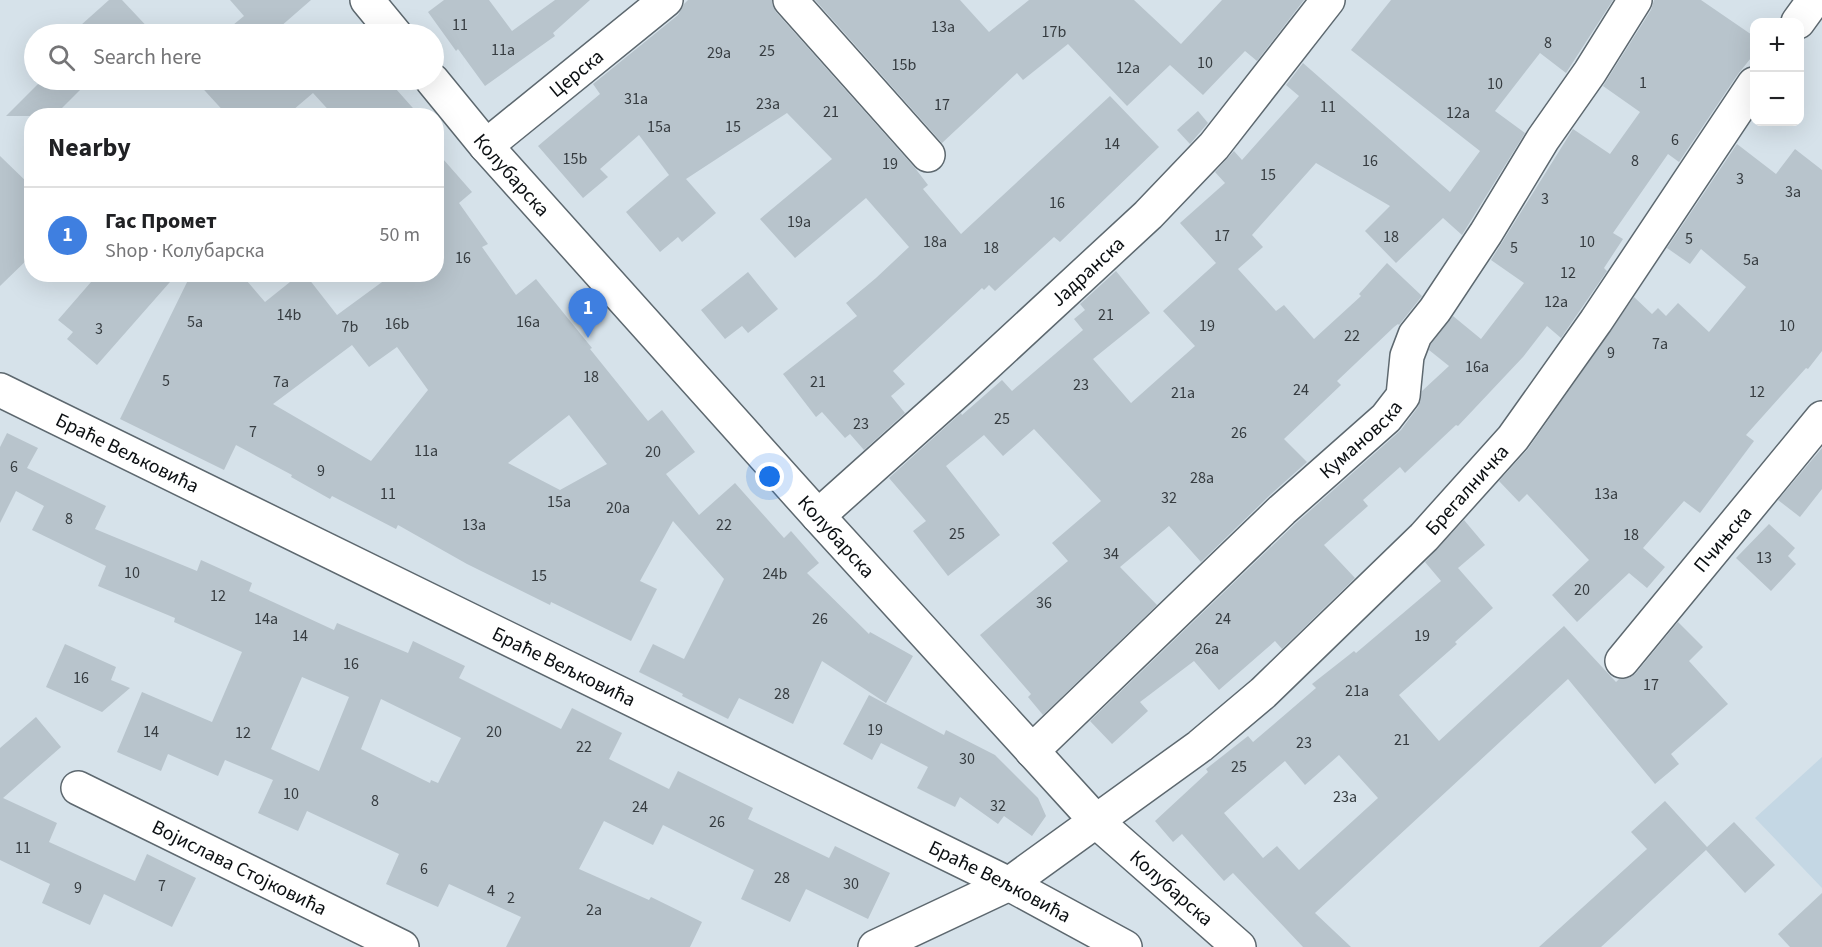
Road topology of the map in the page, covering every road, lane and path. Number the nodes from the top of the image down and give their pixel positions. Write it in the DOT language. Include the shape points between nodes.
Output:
graph roads {
  1 [pos="367,0"];
  2 [pos="666,0"];
  3 [pos="790,0"];
  4 [pos="1328,0"];
  5 [pos="1635,0"];
  6 [pos="1814,0"];
  7 [pos="1801,18"];
  8 [pos="387,24"];
  9 [pos="440,90"];
  10 [pos="1750,91"];
  11 [pos="486,146"];
  12 [pos="928,155"];
  13 [pos="0,390"];
  14 [pos="1822,418"];
  15 [pos="818,516"];
  16 [pos="1622,661"];
  17 [pos="1032,751"];
  18 [pos="78,788"];
  19 [pos="1097,822"];
  20 [pos="1009,884"];
  21 [pos="402,947"];
  22 [pos="875,947"];
  23 [pos="1125,947"];
  24 [pos="1239,947"];
  1 -- 8 [label="street"];
  2 -- 11 [label="street, Церска"];
  3 -- 12 [label="street"];
  4 -- 15 [label="street, Јадранска" via="1214,146 1148,214"];
  5 -- 17 [label="street, Кумановска" via="1486,233 1415,335 1407,356 1403,396 1386,418 1282,510"];
  6 -- 7 [label="street"];
  9 -- 11 [label="street, Колубарска"];
  10 -- 19 [label="street, Брегалничка" via="1513,438 1424,537 1263,693 1200,746"];
  11 -- 15 [label="street, Колубарска"];
  13 -- 20 [label="street, Браће Вељковића"];
  14 -- 16 [label="street, Пчињска"];
  15 -- 17 [label="street, Колубарска"];
  17 -- 19 [label="street, Колубарска"];
  18 -- 21 [label="street, Војислава Стојковића"];
  19 -- 20 [label="street, Брегалничка"];
  19 -- 24 [label="street, Колубарска"];
  20 -- 22 [label="street, Брегалничка"];
  20 -- 23 [label="street, Браће Вељковића"];
}
